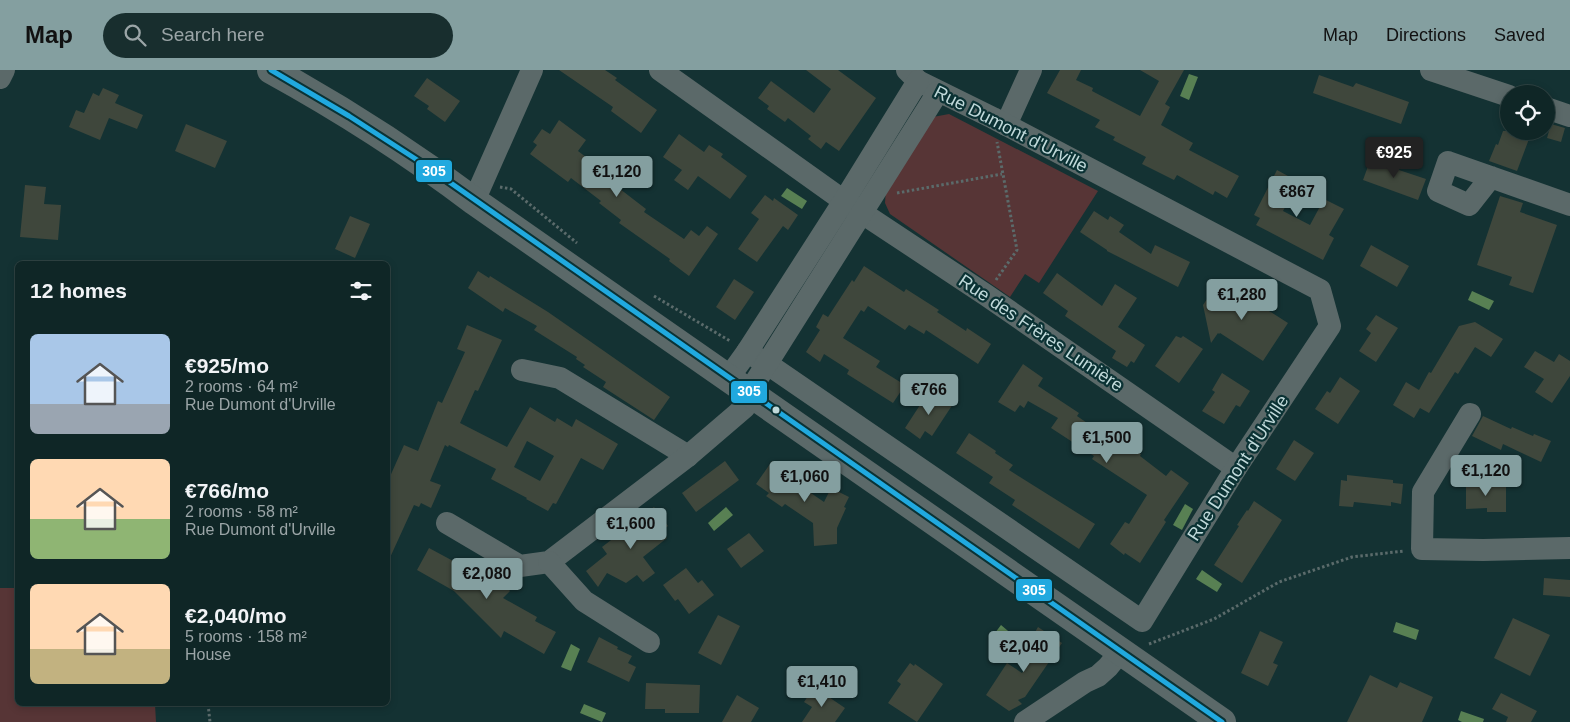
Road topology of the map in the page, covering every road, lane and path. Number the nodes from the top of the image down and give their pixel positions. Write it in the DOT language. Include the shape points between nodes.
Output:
graph roads {
  1 [pos="4,70"];
  2 [pos="270,70"];
  3 [pos="532,70"];
  4 [pos="660,70"];
  5 [pos="1031,70"];
  6 [pos="1431,70"];
  7 [pos="913,76"];
  8 [pos="0,78"];
  9 [pos="938,92"];
  10 [pos="1500,93"];
  11 [pos="1555,111"];
  12 [pos="1570,116"];
  13 [pos="999,122"];
  14 [pos="1002,174"];
  15 [pos="1491,177"];
  16 [pos="474,201"];
  17 [pos="859,204"];
  18 [pos="1570,205"];
  19 [pos="986,294"];
  20 [pos="747,352"];
  21 [pos="766,363"];
  22 [pos="522,370"];
  23 [pos="744,388"];
  24 [pos="1470,414"];
  25 [pos="688,456"];
  26 [pos="1236,468"];
  27 [pos="447,523"];
  28 [pos="1422,548"];
  29 [pos="1570,548"];
  30 [pos="549,562"];
  31 [pos="649,642"];
  32 [pos="1121,651"];
  33 [pos="208,706"];
  34 [pos="210,722"];
  35 [pos="1025,722"];
  36 [pos="1222,722"];
  1 -- 8 [label="street"];
  2 -- 16 [label="street" via="324,99 427,166"];
  3 -- 16 [label="street"];
  4 -- 17 [label="street, Rue des Frères Lumière"];
  5 -- 13 [label="street"];
  6 -- 10 [label="street"];
  7 -- 9 [label="street, Rue Dumont d'Urville"];
  7 -- 17 [label="street"];
  9 -- 13 [label="street, Rue Dumont d'Urville"];
  9 -- 17 [label="street"];
  11 -- 12 [label="street"];
  13 -- 14 [label="path"];
  13 -- 26 [label="street, Rue Dumont d'Urville" via="1320,290 1330,326"];
  14 -- 17 [label="path"];
  14 -- 19 [label="path" via="1017,250"];
  15 -- 18 [label="street"];
  16 -- 23 [label="street"];
  17 -- 19 [label="street, Rue des Frères Lumière"];
  17 -- 20 [label="street"];
  17 -- 21 [label="street"];
  19 -- 26 [label="street, Rue des Frères Lumière"];
  20 -- 21 [label="street, Rue Dumont d'Urville"];
  20 -- 23 [label="street"];
  21 -- 23 [label="street"];
  21 -- 26 [label="street, Rue Dumont d'Urville" via="1142,621"];
  22 -- 25 [label="street" via="560,378"];
  23 -- 25 [label="street" via="744,408"];
  23 -- 32 [label="street"];
  24 -- 28 [label="street" via="1423,492"];
  25 -- 30 [label="street"];
  27 -- 30 [label="street" via="520,566"];
  28 -- 29 [label="street"];
  28 -- 32 [label="path" via="1343,560 1279,582 1214,619 1153,643"];
  30 -- 31 [label="street" via="584,601"];
  32 -- 35 [label="street" via="1098,676"];
  32 -- 36 [label="street"];
  33 -- 34 [label="path"];
}
